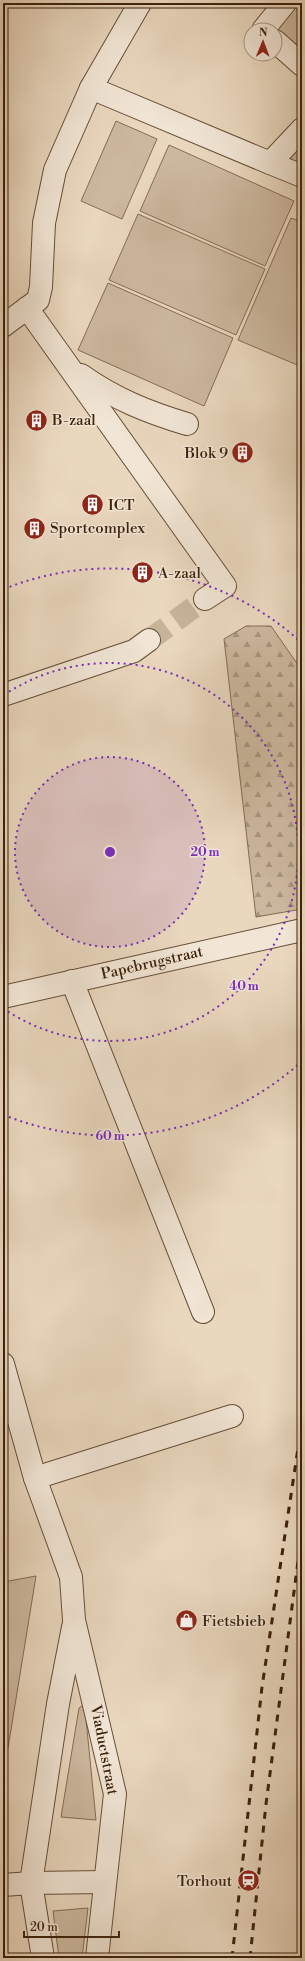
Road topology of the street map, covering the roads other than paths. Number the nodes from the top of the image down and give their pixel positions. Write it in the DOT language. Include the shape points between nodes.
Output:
graph roads {
  1 [pos="140,3"];
  2 [pos="285,3"];
  3 [pos="270,22"];
  4 [pos="283,48"];
  5 [pos="302,65"];
  6 [pos="91,88"];
  7 [pos="302,129"];
  8 [pos="270,163"];
  9 [pos="302,176"];
  10 [pos="27,308"];
  11 [pos="3,326"];
  12 [pos="70,367"];
  13 [pos="187,424"];
  14 [pos="205,599"];
  15 [pos="149,640"];
  16 [pos="3,695"];
  17 [pos="302,930"];
  18 [pos="72,982"];
  19 [pos="3,997"];
  20 [pos="203,1312"];
  21 [pos="5,1374"];
  22 [pos="232,1416"];
  23 [pos="35,1478"];
  24 [pos="74,1620"];
  25 [pos="105,1882"];
  26 [pos="31,1883"];
  27 [pos="3,1885"];
  28 [pos="43,1958"];
  29 [pos="97,1958"];
  1 -- 6 [label="street"];
  2 -- 3 [label="street"];
  4 -- 5 [label="street"];
  6 -- 8 [label="street"];
  6 -- 10 [label="street" via="55,170 44,223 41,287 38,300"];
  7 -- 8 [label="street"];
  8 -- 9 [label="street"];
  10 -- 11 [label="street"];
  10 -- 12 [label="street"];
  12 -- 13 [label="street" via="102,390 128,404"];
  12 -- 14 [label="street" via="226,586"];
  15 -- 16 [label="street" via="134,651"];
  17 -- 18 [label="street, Papebrugstraat"];
  18 -- 19 [label="street, Papebrugstraat"];
  18 -- 20 [label="street"];
  21 -- 23 [label="street, Viaductstraat"];
  22 -- 23 [label="street"];
  23 -- 24 [label="street, Viaductstraat" via="71,1577"];
  24 -- 25 [label="street, Viaductstraat" via="115,1794"];
  24 -- 26 [label="street, Viaductstraat" via="58,1704"];
  25 -- 26 [label="street"];
  25 -- 29 [label="street, Viaductstraat"];
  26 -- 27 [label="street"];
  26 -- 28 [label="street, Viaductstraat"];
}
